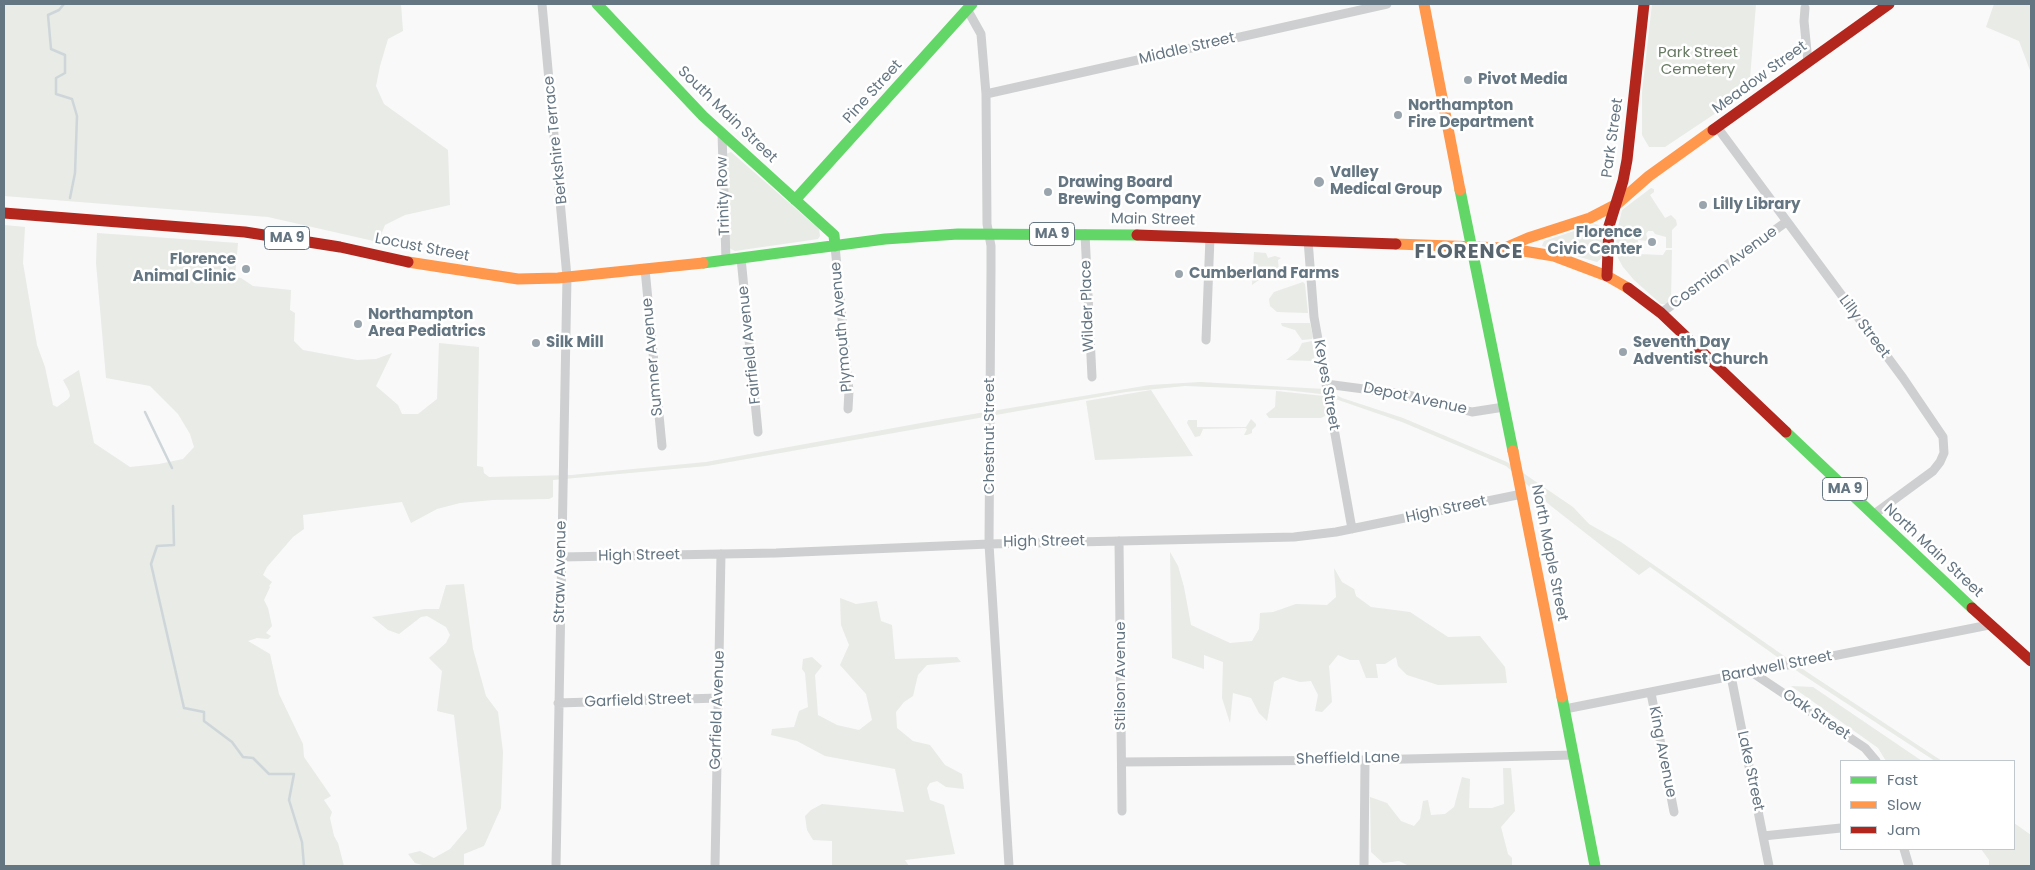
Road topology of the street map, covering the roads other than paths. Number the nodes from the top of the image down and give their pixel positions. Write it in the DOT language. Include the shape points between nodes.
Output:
graph roads {
  1 [pos="542,4"];
  2 [pos="597,4"];
  3 [pos="1387,4"];
  4 [pos="1424,4"];
  5 [pos="1644,4"];
  6 [pos="1890,4"];
  7 [pos="969,6"];
  8 [pos="1805,8"];
  9 [pos="1808,62"];
  10 [pos="986,94"];
  11 [pos="1717,127"];
  12 [pos="722,133"];
  13 [pos="1649,176"];
  14 [pos="1624,178"];
  15 [pos="795,200"];
  16 [pos="1616,204"];
  17 [pos="4,213"];
  18 [pos="1786,222"];
  19 [pos="988,234"];
  20 [pos="1085,234"];
  21 [pos="1210,237"];
  22 [pos="1308,240"];
  23 [pos="835,246"];
  24 [pos="1472,246"];
  25 [pos="1504,248"];
  26 [pos="741,258"];
  27 [pos="726,260"];
  28 [pos="645,269"];
  29 [pos="1607,276"];
  30 [pos="568,277"];
  31 [pos="1661,313"];
  32 [pos="1206,340"];
  33 [pos="1092,377"];
  34 [pos="1326,384"];
  35 [pos="1504,407"];
  36 [pos="848,409"];
  37 [pos="758,432"];
  38 [pos="662,446"];
  39 [pos="1522,494"];
  40 [pos="1873,515"];
  41 [pos="1352,529"];
  42 [pos="1119,541"];
  43 [pos="989,544"];
  44 [pos="721,554"];
  45 [pos="562,557"];
  46 [pos="1990,625"];
  47 [pos="2031,661"];
  48 [pos="1753,673"];
  49 [pos="1731,676"];
  50 [pos="1650,693"];
  51 [pos="718,698"];
  52 [pos="558,703"];
  53 [pos="1565,710"];
  54 [pos="1574,755"];
  55 [pos="1365,760"];
  56 [pos="1875,760"];
  57 [pos="1122,762"];
  58 [pos="1122,811"];
  59 [pos="1674,812"];
  60 [pos="1840,828"];
  61 [pos="1763,836"];
  62 [pos="1904,850"];
  63 [pos="556,866"];
  64 [pos="715,866"];
  65 [pos="1009,866"];
  66 [pos="1364,866"];
  67 [pos="1595,866"];
  68 [pos="1769,866"];
  69 [pos="1908,866"];
  1 -- 30 [label="street, Berkshire Terrace"];
  2 -- 12 [label="main road, South Main Street" via="685,99"];
  3 -- 10 [label="street, Middle Street"];
  4 -- 24 [label="main road, North Maple Street"];
  5 -- 14 [label="main road, Park Street"];
  6 -- 9 [label="main road, Meadow Street"];
  7 -- 10 [label="street, Chestnut Street" via="981,34"];
  7 -- 15 [label="main road, Pine Street"];
  8 -- 9 [label="street"];
  9 -- 11 [label="main road, Meadow Street"];
  10 -- 19 [label="street, Chestnut Street"];
  11 -- 13 [label="main road, Meadow Street"];
  11 -- 18 [label="street, Lilly Street"];
  12 -- 15 [label="main road, South Main Street"];
  12 -- 27 [label="street, Trinity Row"];
  13 -- 14 [label="main road"];
  13 -- 16 [label="main road, Meadow Street"];
  14 -- 16 [label="main road, Park Street"];
  15 -- 23 [label="main road, South Main Street" via="834,235"];
  16 -- 25 [label="main road" via="1590,218"];
  16 -- 29 [label="main road, Park Street" via="1609,226"];
  17 -- 30 [label="main road, Locust Street / MA 9" via="245,232 322,243 409,263 484,275"];
  18 -- 31 [label="street, Cosmian Avenue"];
  18 -- 40 [label="street, Lilly Street" via="1913,392 1945,442 1943,458 1933,471"];
  19 -- 20 [label="main road, Main Street / MA 9"];
  19 -- 23 [label="main road, Main Street / MA 9" via="917,236"];
  19 -- 43 [label="street, Chestnut Street" via="991,246"];
  20 -- 21 [label="main road, Main Street / MA 9"];
  20 -- 33 [label="street, Wilder Place"];
  21 -- 22 [label="main road, Main Street / MA 9"];
  21 -- 32 [label="street"];
  22 -- 24 [label="main road, Main Street / MA 9"];
  22 -- 34 [label="street, Keyes Street" via="1312,305"];
  23 -- 26 [label="main road, Locust Street / MA 9"];
  23 -- 36 [label="street, Plymouth Avenue"];
  24 -- 25 [label="main road, North Main Street / MA 9"];
  24 -- 35 [label="main road, North Maple Street"];
  25 -- 29 [label="main road, North Main Street / MA 9" via="1554,256"];
  26 -- 27 [label="main road, Locust Street / MA 9"];
  26 -- 37 [label="street, Fairfield Avenue"];
  27 -- 28 [label="main road, Locust Street / MA 9"];
  28 -- 30 [label="main road, Locust Street / MA 9"];
  28 -- 38 [label="street, Sumner Avenue"];
  29 -- 31 [label="main road, North Main Street / MA 9" via="1635,292"];
  30 -- 45 [label="street, Straw Avenue"];
  31 -- 40 [label="main road, North Main Street / MA 9"];
  34 -- 35 [label="street, Depot Avenue" via="1410,395 1472,412"];
  34 -- 41 [label="street, Keyes Street"];
  35 -- 39 [label="main road, North Maple Street"];
  39 -- 41 [label="street, High Street"];
  39 -- 53 [label="main road, North Maple Street"];
  40 -- 46 [label="main road, North Main Street / MA 9"];
  41 -- 42 [label="street, High Street" via="1294,537"];
  42 -- 43 [label="street, High Street"];
  42 -- 57 [label="street, Stilson Avenue"];
  43 -- 44 [label="street, High Street"];
  43 -- 65 [label="street, Chestnut Street"];
  44 -- 45 [label="street, High Street"];
  44 -- 51 [label="street, Garfield Avenue"];
  45 -- 52 [label="street, Straw Avenue"];
  46 -- 47 [label="main road, North Main Street / MA 9"];
  46 -- 48 [label="street, Bardwell Street"];
  48 -- 49 [label="street, Bardwell Street"];
  48 -- 56 [label="street, Oak Street" via="1865,748"];
  49 -- 50 [label="street, Bardwell Street"];
  49 -- 61 [label="street, Lake Street"];
  50 -- 53 [label="street, Bardwell Street"];
  50 -- 59 [label="street, King Avenue"];
  51 -- 52 [label="street, Garfield Street"];
  51 -- 64 [label="street, Garfield Avenue"];
  52 -- 63 [label="street, Straw Avenue"];
  53 -- 54 [label="main road, North Maple Street"];
  54 -- 55 [label="street, Sheffield Lane"];
  54 -- 67 [label="main road, North Maple Street"];
  55 -- 57 [label="street, Sheffield Lane"];
  55 -- 66 [label="street"];
  57 -- 58 [label="street, Stilson Avenue"];
  60 -- 61 [label="street"];
  61 -- 68 [label="street, Lake Street"];
  62 -- 69 [label="street"];
}
